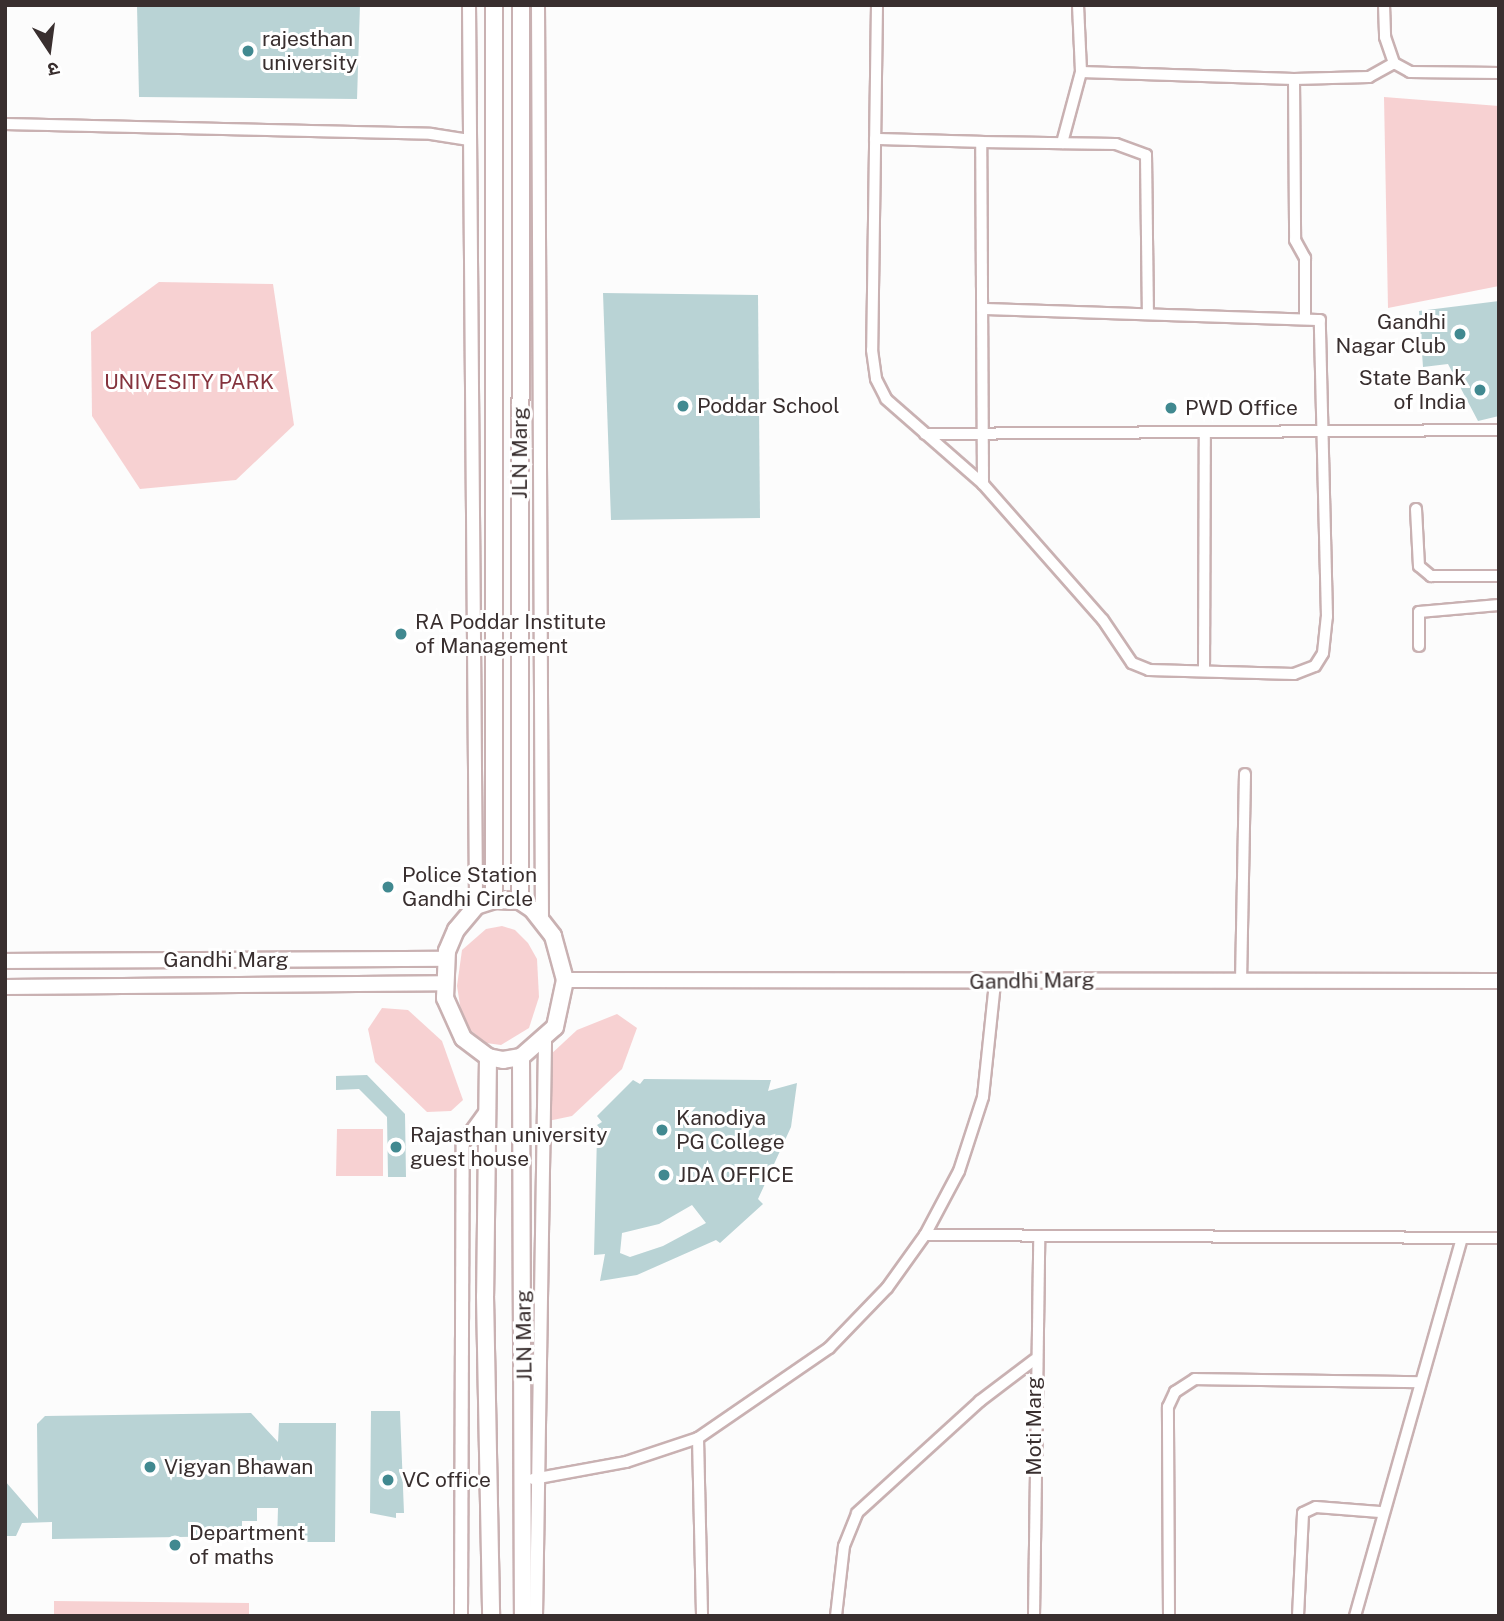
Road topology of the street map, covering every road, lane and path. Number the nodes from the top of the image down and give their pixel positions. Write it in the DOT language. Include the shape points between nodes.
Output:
graph roads {
  1 [pos="469,5"];
  2 [pos="494,5"];
  3 [pos="521,5"];
  4 [pos="538,5"];
  5 [pos="877,5"];
  6 [pos="1078,5"];
  7 [pos="1384,5"];
  8 [pos="1394,63"];
  9 [pos="1080,72"];
  10 [pos="1499,73"];
  11 [pos="1294,79"];
  12 [pos="5,124"];
  13 [pos="875,139"];
  14 [pos="468,140"];
  15 [pos="981,142"];
  16 [pos="1062,143"];
  17 [pos="983,309"];
  18 [pos="1148,312"];
  19 [pos="1305,316"];
  20 [pos="1499,430"];
  21 [pos="983,433"];
  22 [pos="925,434"];
  23 [pos="1323,434"];
  24 [pos="1205,435"];
  25 [pos="983,484"];
  26 [pos="1416,509"];
  27 [pos="1499,576"];
  28 [pos="1499,605"];
  29 [pos="1419,646"];
  30 [pos="1204,671"];
  31 [pos="1245,774"];
  32 [pos="494,900"];
  33 [pos="520,901"];
  34 [pos="476,906"];
  35 [pos="542,922"];
  36 [pos="446,959"];
  37 [pos="5,961"];
  38 [pos="565,980"];
  39 [pos="1499,981"];
  40 [pos="1241,982"];
  41 [pos="995,983"];
  42 [pos="444,984"];
  43 [pos="5,987"];
  44 [pos="545,1040"];
  45 [pos="521,1056"];
  46 [pos="488,1057"];
  47 [pos="488,1107"];
  48 [pos="925,1235"];
  49 [pos="1039,1236"];
  50 [pos="1499,1238"];
  51 [pos="1462,1239"];
  52 [pos="1034,1360"];
  53 [pos="1417,1382"];
  54 [pos="698,1438"];
  55 [pos="532,1479"];
  56 [pos="1380,1512"];
  57 [pos="461,1616"];
  58 [pos="491,1616"];
  59 [pos="523,1616"];
  60 [pos="536,1616"];
  61 [pos="702,1616"];
  62 [pos="836,1616"];
  63 [pos="1034,1616"];
  64 [pos="1170,1616"];
  65 [pos="1298,1616"];
  66 [pos="1354,1616"];
  1 -- 14 [label="street"];
  2 -- 32 [label="main road, JLN Marg"];
  3 -- 33 [label="main road, JLN Marg"];
  4 -- 35 [label="street"];
  5 -- 13 [label="street"];
  6 -- 9 [label="street"];
  7 -- 8 [label="street" via="1385,37"];
  8 -- 10 [label="street" via="1410,72"];
  8 -- 11 [label="street" via="1369,77"];
  9 -- 11 [label="street"];
  9 -- 16 [label="street"];
  11 -- 19 [label="street" via="1295,240 1305,258"];
  12 -- 14 [label="street" via="431,134"];
  13 -- 15 [label="street"];
  13 -- 22 [label="street" via="876,379 886,399"];
  14 -- 34 [label="street" via="475,383"];
  15 -- 16 [label="street"];
  15 -- 17 [label="street"];
  16 -- 18 [label="street" via="1116,144 1146,155"];
  17 -- 18 [label="street"];
  17 -- 21 [label="street"];
  18 -- 19 [label="street"];
  19 -- 23 [label="street" via="1320,320"];
  20 -- 23 [label="street"];
  21 -- 22 [label="street"];
  21 -- 24 [label="street"];
  21 -- 25 [label="street"];
  22 -- 25 [label="street"];
  23 -- 24 [label="street"];
  23 -- 30 [label="street" via="1323,653 1315,666 1294,674"];
  24 -- 30 [label="street"];
  25 -- 30 [label="street" via="1102,620 1132,663 1149,670"];
  26 -- 27 [label="street" via="1419,566 1431,576"];
  28 -- 29 [label="street" via="1419,612"];
  31 -- 40 [label="street"];
  32 -- 33 [label="main road"];
  32 -- 34 [label="main road"];
  33 -- 35 [label="main road"];
  34 -- 36 [label="main road" via="456,930"];
  35 -- 38 [label="main road" via="562,956"];
  36 -- 37 [label="main road, Gandhi Marg"];
  36 -- 42 [label="main road"];
  38 -- 41 [label="main road, Gandhi Marg"];
  38 -- 44 [label="main road" via="563,1006"];
  39 -- 40 [label="main road, Gandhi Marg"];
  40 -- 41 [label="main road, Gandhi Marg"];
  41 -- 48 [label="street" via="983,1097 959,1171"];
  42 -- 43 [label="main road, Gandhi Marg"];
  42 -- 46 [label="main road" via="452,1022"];
  44 -- 45 [label="main road"];
  44 -- 55 [label="street"];
  45 -- 46 [label="main road"];
  45 -- 55 [label="main road, JLN Marg"];
  46 -- 47 [label="main road, JLN Marg"];
  47 -- 57 [label="street" via="463,1143"];
  47 -- 58 [label="main road, JLN Marg"];
  48 -- 49 [label="street"];
  48 -- 54 [label="street" via="887,1288 829,1348"];
  49 -- 51 [label="street"];
  49 -- 52 [label="street, Moti Marg"];
  50 -- 51 [label="street"];
  51 -- 53 [label="street"];
  52 -- 62 [label="street" via="980,1401 857,1513 844,1546"];
  52 -- 63 [label="street, Moti Marg"];
  53 -- 56 [label="street"];
  53 -- 64 [label="street" via="1195,1379 1175,1392 1168,1407"];
  54 -- 55 [label="street" via="626,1462"];
  54 -- 61 [label="street"];
  55 -- 59 [label="main road, JLN Marg"];
  55 -- 60 [label="street"];
  56 -- 65 [label="street" via="1316,1507 1303,1513"];
  56 -- 66 [label="street"];
}
